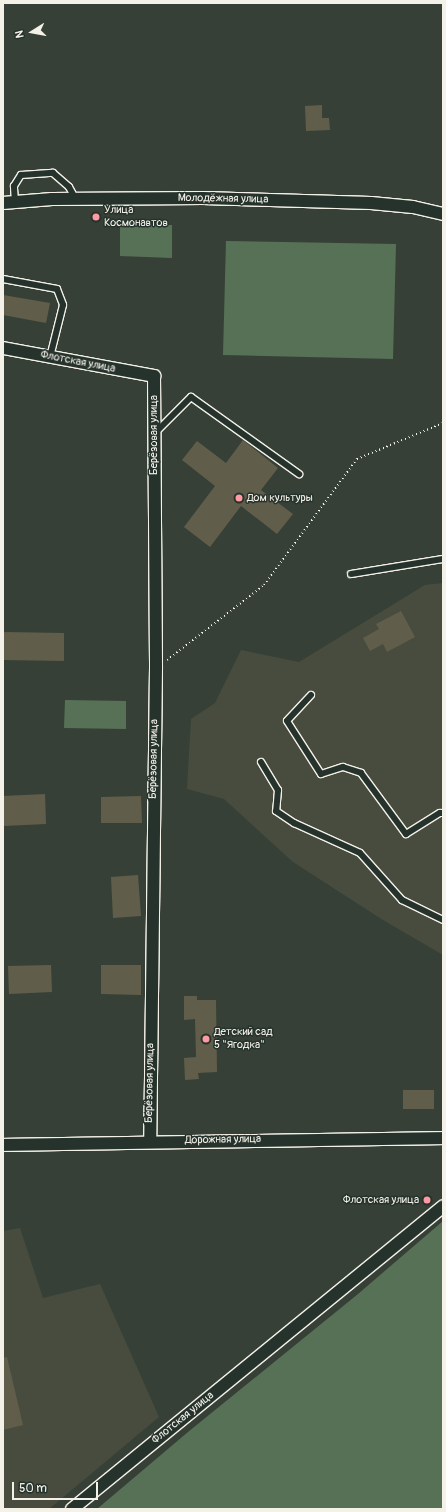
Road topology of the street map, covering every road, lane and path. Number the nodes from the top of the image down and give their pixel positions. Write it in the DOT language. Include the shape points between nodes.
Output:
graph roads {
  1 [pos="75,198"];
  2 [pos="9,203"];
  3 [pos="443,214"];
  4 [pos="3,279"];
  5 [pos="3,348"];
  6 [pos="50,357"];
  7 [pos="154,376"];
  8 [pos="443,423"];
  9 [pos="154,434"];
  10 [pos="299,474"];
  11 [pos="443,559"];
  12 [pos="351,574"];
  13 [pos="156,668"];
  14 [pos="311,695"];
  15 [pos="261,762"];
  16 [pos="443,813"];
  17 [pos="443,920"];
  18 [pos="443,1138"];
  19 [pos="150,1141"];
  20 [pos="3,1145"];
  21 [pos="443,1206"];
  22 [pos="72,1509"];
  1 -- 2 [label="street, Молодёжная улица"];
  1 -- 2 [label="lane" via="69,187 53,173 21,175 14,186"];
  1 -- 3 [label="street, Молодёжная улица" via="203,198 371,203"];
  4 -- 6 [label="lane" via="57,289 63,305"];
  5 -- 6 [label="street, Флотская улица"];
  6 -- 7 [label="street, Флотская улица"];
  7 -- 9 [label="street, Берёзовая улица"];
  8 -- 13 [label="path" via="357,459 264,586"];
  9 -- 10 [label="lane" via="191,397"];
  9 -- 13 [label="street, Берёзовая улица"];
  11 -- 12 [label="lane"];
  13 -- 19 [label="street, Берёзовая улица"];
  14 -- 16 [label="lane" via="287,721 320,774 343,767 361,773 406,834"];
  15 -- 17 [label="lane" via="278,790 276,811 294,823 360,853 402,900"];
  18 -- 19 [label="street, Дорожная улица"];
  19 -- 20 [label="street, Дорожная улица"];
  21 -- 22 [label="street, Флотская улица"];
}
